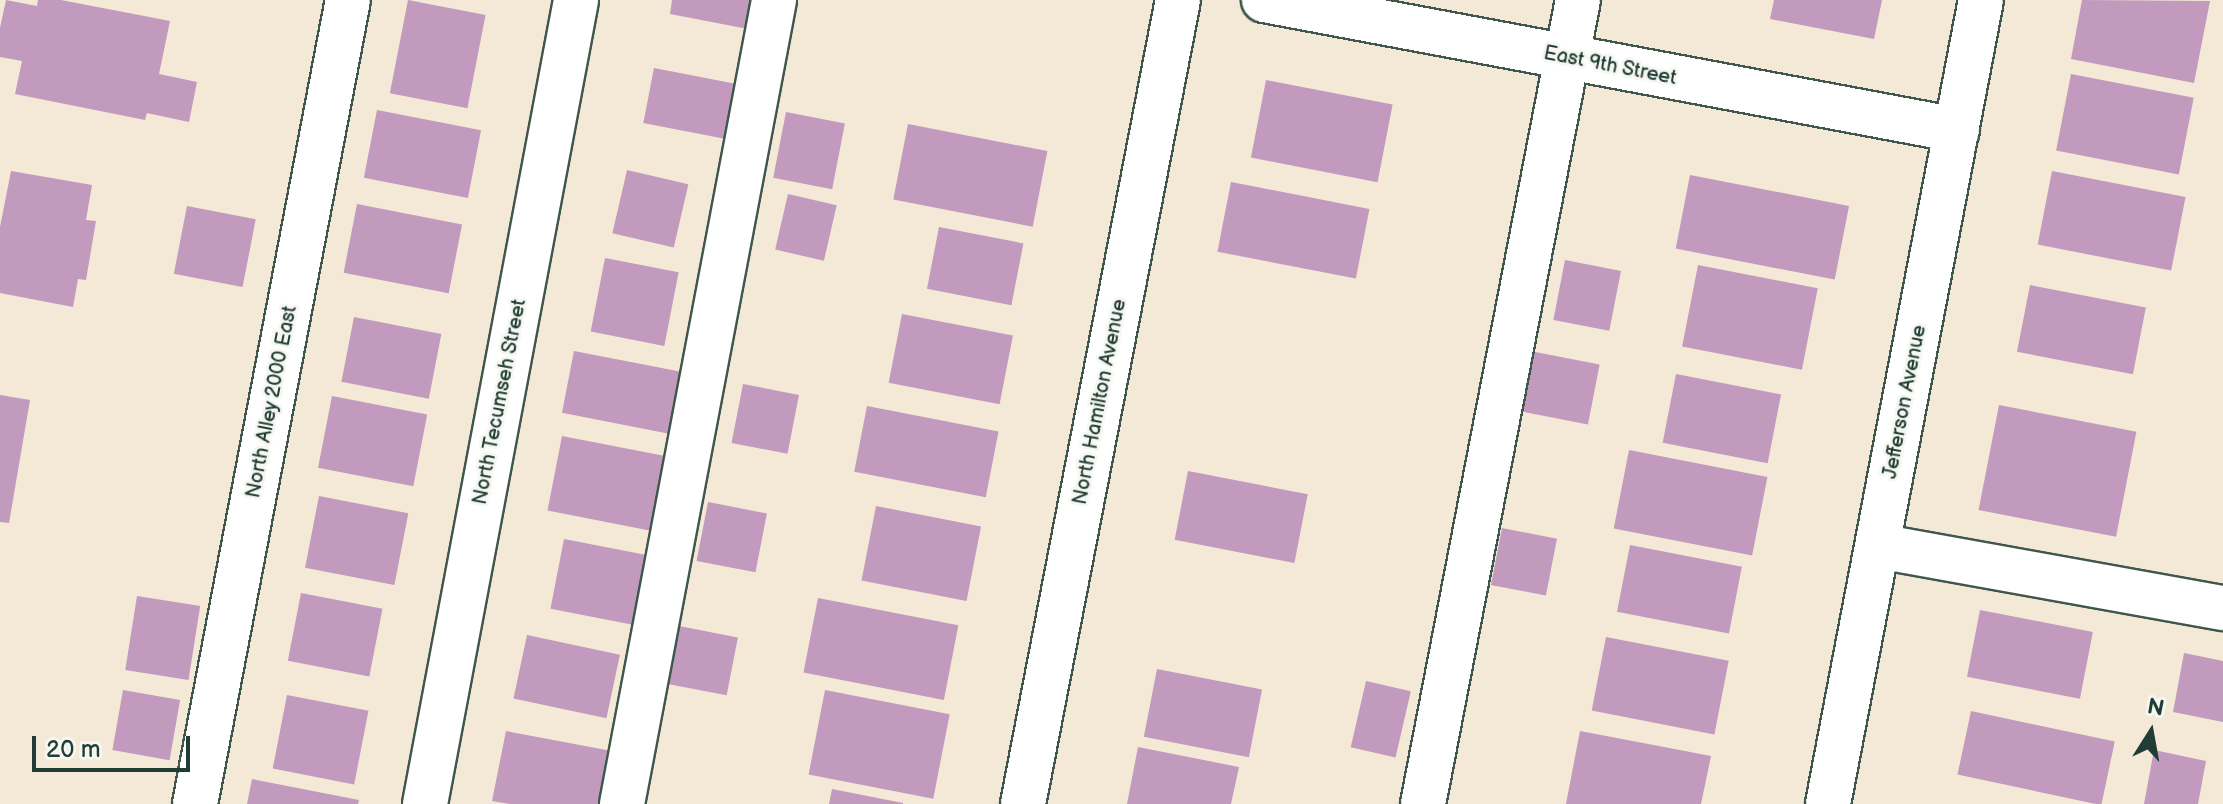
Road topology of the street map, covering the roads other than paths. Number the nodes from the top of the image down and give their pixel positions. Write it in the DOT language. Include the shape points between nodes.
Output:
graph roads {
  1 [pos="348,0"];
  2 [pos="576,0"];
  3 [pos="774,0"];
  4 [pos="1178,0"];
  5 [pos="1264,0"];
  6 [pos="1578,0"];
  7 [pos="1981,0"];
  8 [pos="1567,57"];
  9 [pos="1957,130"];
  10 [pos="1878,546"];
  11 [pos="2223,608"];
  12 [pos="195,804"];
  13 [pos="425,804"];
  14 [pos="622,804"];
  15 [pos="1023,804"];
  16 [pos="1423,804"];
  17 [pos="1828,804"];
  1 -- 12 [label="street, North Alley 2000 East"];
  2 -- 13 [label="street, North Tecumseh Street"];
  3 -- 14 [label="street"];
  4 -- 15 [label="street, North Hamilton Avenue"];
  5 -- 8 [label="street, East 9th Street"];
  6 -- 8 [label="street"];
  7 -- 9 [label="street, Jefferson Avenue"];
  8 -- 9 [label="street, East 9th Street"];
  8 -- 16 [label="street"];
  9 -- 10 [label="street, Jefferson Avenue"];
  10 -- 11 [label="street"];
  10 -- 17 [label="street, Jefferson Avenue"];
}
